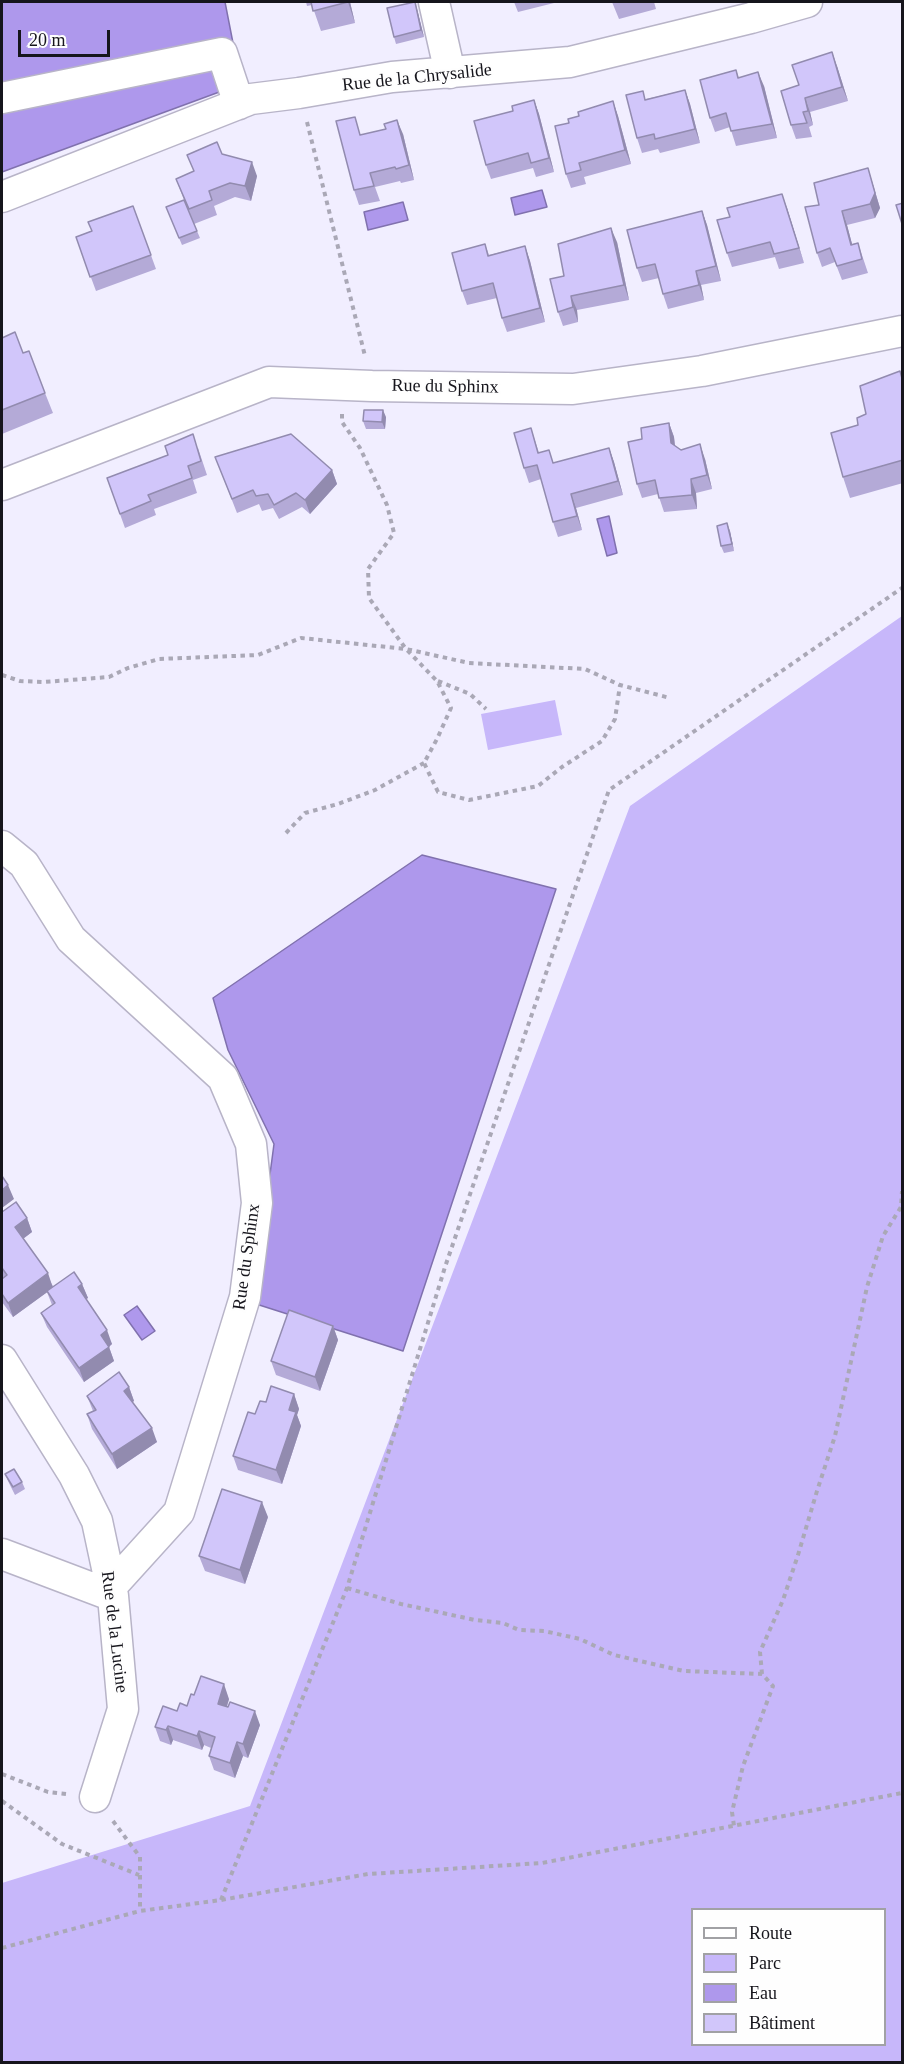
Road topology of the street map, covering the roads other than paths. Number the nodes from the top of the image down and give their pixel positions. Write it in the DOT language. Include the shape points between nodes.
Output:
graph roads {
  1 [pos="434,2"];
  2 [pos="807,2"];
  3 [pos="748,10"];
  4 [pos="450,73"];
  5 [pos="2,98"];
  6 [pos="239,104"];
  7 [pos="2,197"];
  8 [pos="903,331"];
  9 [pos="2,485"];
  10 [pos="2,846"];
  11 [pos="2,1360"];
  12 [pos="2,1554"];
  13 [pos="112,1592"];
  14 [pos="95,1797"];
  1 -- 4 [label="street"];
  2 -- 3 [label="street, Rue de la Chrysalide"];
  3 -- 4 [label="street, Rue de la Chrysalide" via="570,62"];
  4 -- 6 [label="street, Rue de la Chrysalide" via="392,77"];
  5 -- 6 [label="street" via="222,53"];
  6 -- 7 [label="street, Rue de la Chrysalide"];
  8 -- 9 [label="street, Rue du Sphinx" via="702,371 573,389 269,382"];
  10 -- 13 [label="street, Rue du Sphinx" via="24,864 71,939 223,1078 251,1144 257,1203 245,1297 179,1512"];
  11 -- 13 [label="street, Rue de la Lucine" via="74,1475 97,1521"];
  12 -- 13 [label="street"];
  13 -- 14 [label="street, Rue de la Lucine" via="123,1709"];
}
